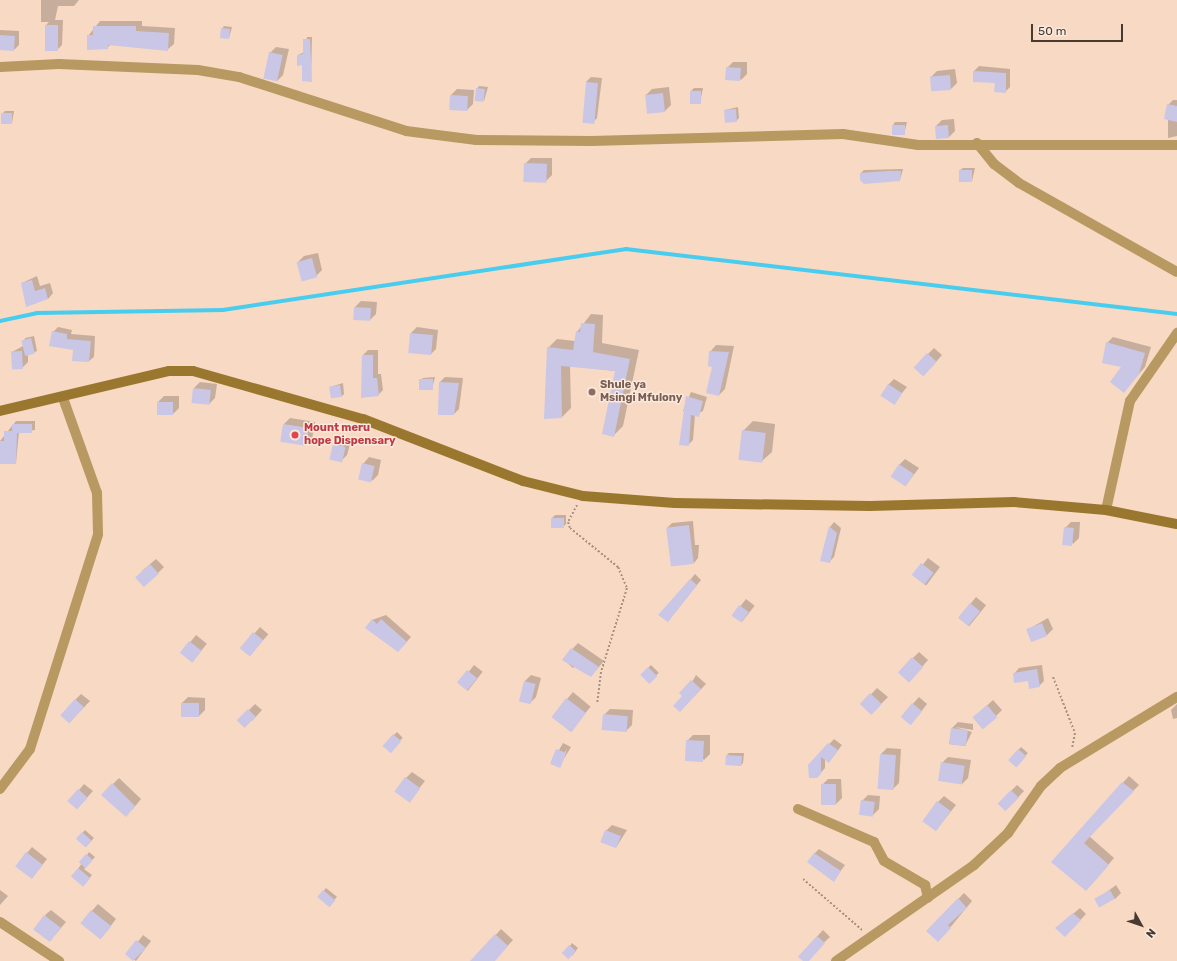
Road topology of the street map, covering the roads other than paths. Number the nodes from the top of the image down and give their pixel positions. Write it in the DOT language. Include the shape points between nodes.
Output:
graph roads {
  1 [pos="0,68"];
  2 [pos="977,143"];
  3 [pos="1177,145"];
  4 [pos="1177,272"];
  5 [pos="1177,333"];
  6 [pos="63,398"];
  7 [pos="0,411"];
  8 [pos="1106,510"];
  9 [pos="1177,524"];
  10 [pos="1177,697"];
  11 [pos="0,789"];
  12 [pos="798,809"];
  13 [pos="928,898"];
  14 [pos="0,922"];
  15 [pos="59,961"];
  16 [pos="836,961"];
  1 -- 2 [label="street" via="60,64 198,70 239,77 406,131 468,139 591,141 843,134 918,145"];
  2 -- 3 [label="street"];
  2 -- 4 [label="street" via="994,164 1019,183"];
  5 -- 8 [label="street" via="1130,400"];
  6 -- 7 [label="street"];
  6 -- 8 [label="street" via="169,371 193,371 363,420 523,481 583,496 675,503 870,506 1014,502"];
  6 -- 11 [label="street" via="97,493 98,534 30,749"];
  8 -- 9 [label="street"];
  10 -- 13 [label="street" via="1064,766 1040,786 1001,841"];
  12 -- 13 [label="street" via="874,842 884,861 925,885"];
  13 -- 16 [label="street"];
  14 -- 15 [label="street"];
}
